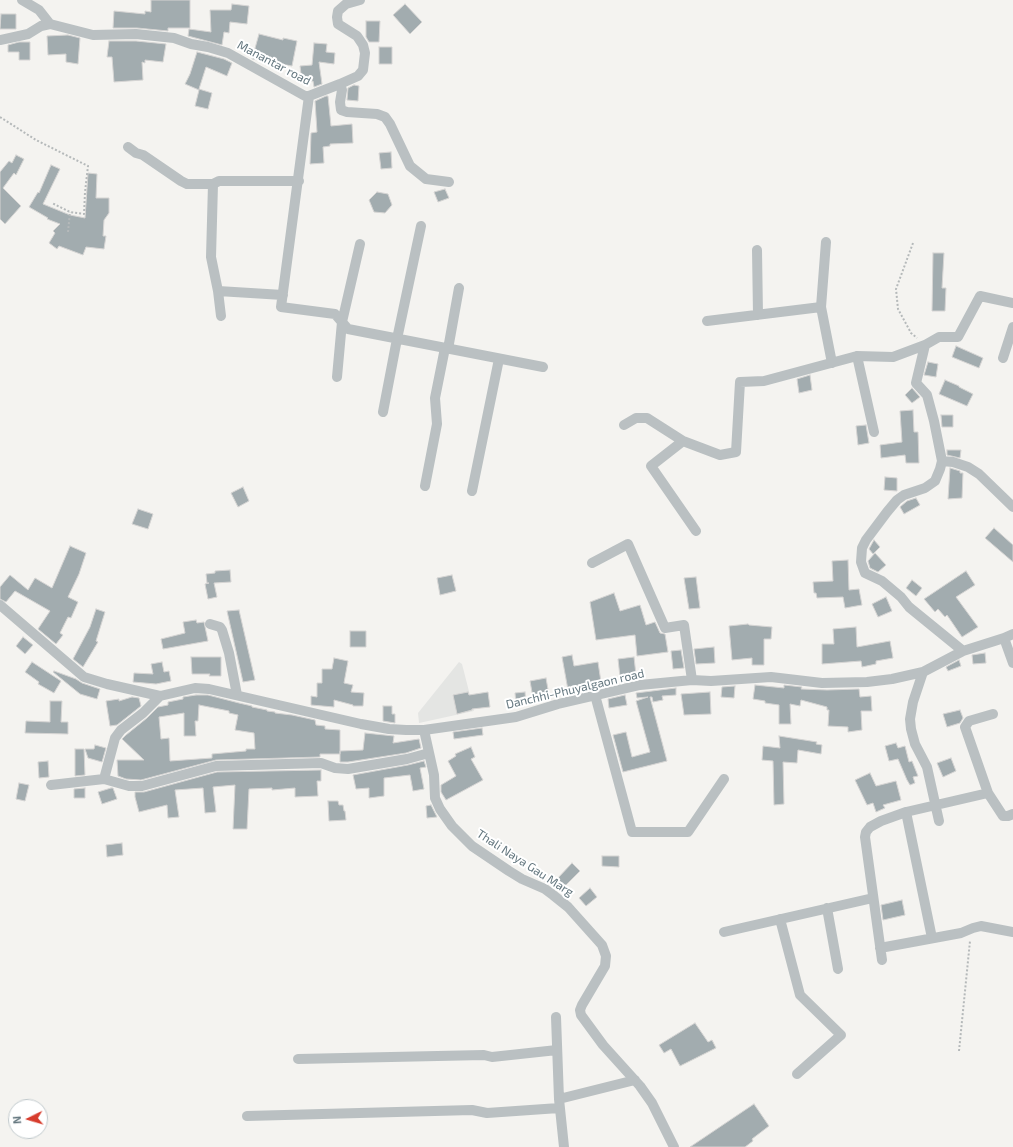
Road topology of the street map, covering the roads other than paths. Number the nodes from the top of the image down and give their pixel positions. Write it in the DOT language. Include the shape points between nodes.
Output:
graph roads {
  1 [pos="22,0"];
  2 [pos="360,0"];
  3 [pos="50,24"];
  4 [pos="0,40"];
  5 [pos="340,84"];
  6 [pos="309,96"];
  7 [pos="128,147"];
  8 [pos="299,181"];
  9 [pos="449,182"];
  10 [pos="213,184"];
  11 [pos="421,226"];
  12 [pos="826,242"];
  13 [pos="360,244"];
  14 [pos="757,250"];
  15 [pos="459,288"];
  16 [pos="218,291"];
  17 [pos="283,295"];
  18 [pos="1013,303"];
  19 [pos="821,307"];
  20 [pos="758,315"];
  21 [pos="221,316"];
  22 [pos="707,321"];
  23 [pos="342,322"];
  24 [pos="1013,327"];
  25 [pos="397,339"];
  26 [pos="925,345"];
  27 [pos="446,348"];
  28 [pos="857,356"];
  29 [pos="1003,358"];
  30 [pos="499,359"];
  31 [pos="832,363"];
  32 [pos="543,367"];
  33 [pos="337,377"];
  34 [pos="383,412"];
  35 [pos="624,425"];
  36 [pos="874,432"];
  37 [pos="683,441"];
  38 [pos="942,461"];
  39 [pos="425,486"];
  40 [pos="472,491"];
  41 [pos="1013,507"];
  42 [pos="696,531"];
  43 [pos="592,563"];
  44 [pos="0,604"];
  45 [pos="210,624"];
  46 [pos="1009,636"];
  47 [pos="963,651"];
  48 [pos="1013,663"];
  49 [pos="923,672"];
  50 [pos="692,680"];
  51 [pos="237,695"];
  52 [pos="595,695"];
  53 [pos="160,696"];
  54 [pos="993,714"];
  55 [pos="424,730"];
  56 [pos="429,752"];
  57 [pos="104,779"];
  58 [pos="724,779"];
  59 [pos="51,785"];
  60 [pos="988,793"];
  61 [pos="936,805"];
  62 [pos="906,812"];
  63 [pos="1013,814"];
  64 [pos="939,821"];
  65 [pos="873,898"];
  66 [pos="827,908"];
  67 [pos="780,919"];
  68 [pos="724,932"];
  69 [pos="1013,932"];
  70 [pos="932,938"];
  71 [pos="880,948"];
  72 [pos="882,960"];
  73 [pos="838,969"];
  74 [pos="556,1016"];
  75 [pos="557,1050"];
  76 [pos="298,1059"];
  77 [pos="797,1074"];
  78 [pos="635,1080"];
  79 [pos="559,1103"];
  80 [pos="247,1116"];
  81 [pos="564,1147"];
  82 [pos="674,1147"];
  1 -- 3 [label="street" via="39,10"];
  2 -- 5 [label="street, Manantar road" via="346,4 338,10 337,17 338,24 357,36 363,46 363,70 358,76"];
  3 -- 4 [label="street" via="28,34"];
  3 -- 6 [label="street, Manantar road" via="93,35 136,34 166,37 208,47 228,53 298,94"];
  5 -- 6 [label="street, Manantar road"];
  5 -- 9 [label="street" via="341,110 385,117 410,166 426,179"];
  6 -- 8 [label="street"];
  7 -- 10 [label="street" via="187,184"];
  8 -- 10 [label="street" via="219,181"];
  8 -- 17 [label="street"];
  10 -- 16 [label="street" via="211,257"];
  11 -- 25 [label="street"];
  12 -- 19 [label="street"];
  13 -- 23 [label="street"];
  14 -- 20 [label="street"];
  15 -- 27 [label="street"];
  16 -- 17 [label="street"];
  16 -- 21 [label="street"];
  17 -- 23 [label="street" via="281,307 336,314"];
  18 -- 26 [label="street" via="980,296 958,337 939,338"];
  19 -- 20 [label="street"];
  19 -- 31 [label="street"];
  20 -- 22 [label="street"];
  23 -- 25 [label="street" via="348,329"];
  23 -- 33 [label="street"];
  24 -- 29 [label="street"];
  25 -- 27 [label="street"];
  25 -- 34 [label="street"];
  26 -- 28 [label="street" via="893,356"];
  26 -- 38 [label="street" via="916,383 927,395"];
  27 -- 30 [label="street"];
  27 -- 39 [label="street" via="435,398 437,424"];
  28 -- 31 [label="street"];
  28 -- 36 [label="street"];
  30 -- 32 [label="street"];
  30 -- 40 [label="street"];
  31 -- 37 [label="street" via="764,381 740,382 736,452 720,455"];
  35 -- 37 [label="street" via="636,418 646,418"];
  37 -- 42 [label="street" via="651,466"];
  38 -- 41 [label="street" via="968,467 979,474"];
  38 -- 47 [label="street" via="935,481 925,488 904,495 887,512 864,544 861,562 865,573 882,581 902,597 909,608"];
  43 -- 50 [label="street" via="628,544 665,628 684,625"];
  44 -- 53 [label="street, Danchhi-Phuyalgaon road" via="84,677"];
  45 -- 51 [label="street" via="217,625 222,630"];
  46 -- 47 [label="street, Danchhi-Phuyalgaon road"];
  46 -- 48 [label="street"];
  47 -- 49 [label="street, Danchhi-Phuyalgaon road"];
  49 -- 50 [label="street, Danchhi-Phuyalgaon road" via="867,682 822,683 771,677"];
  49 -- 61 [label="street" via="910,719 914,744 927,767"];
  50 -- 52 [label="street, Danchhi-Phuyalgaon road" via="640,685"];
  51 -- 53 [label="street, Danchhi-Phuyalgaon road" via="194,688"];
  51 -- 55 [label="street, Danchhi-Phuyalgaon road" via="361,724 389,729"];
  52 -- 55 [label="street, Danchhi-Phuyalgaon road" via="516,717"];
  52 -- 58 [label="street" via="632,832 688,832"];
  53 -- 57 [label="street" via="115,738"];
  54 -- 60 [label="street" via="969,721 965,727"];
  55 -- 56 [label="street, Thali Naya Gau Marg"];
  56 -- 57 [label="street" via="407,759 348,769 335,768 321,762 216,766 142,786 129,786"];
  56 -- 78 [label="street, Thali Naya Gau Marg" via="435,798 452,826 472,846 508,871 553,894 602,945 606,956 605,966 582,1005 580,1015"];
  57 -- 59 [label="street"];
  60 -- 61 [label="street"];
  60 -- 63 [label="street" via="1003,816"];
  61 -- 62 [label="street"];
  61 -- 64 [label="street"];
  62 -- 65 [label="street" via="881,821 866,832"];
  62 -- 70 [label="street"];
  65 -- 66 [label="street"];
  65 -- 71 [label="street"];
  66 -- 67 [label="street"];
  66 -- 73 [label="street"];
  67 -- 68 [label="street"];
  67 -- 77 [label="street" via="800,995 841,1035"];
  69 -- 70 [label="street" via="981,926 961,933"];
  70 -- 71 [label="street"];
  71 -- 72 [label="street"];
  74 -- 75 [label="street"];
  75 -- 76 [label="street" via="492,1057 484,1055"];
  75 -- 79 [label="street"];
  78 -- 79 [label="street"];
  78 -- 82 [label="street, Thali Naya Gau Marg" via="652,1103"];
  79 -- 80 [label="street" via="487,1113 472,1110"];
  79 -- 81 [label="street"];
}
